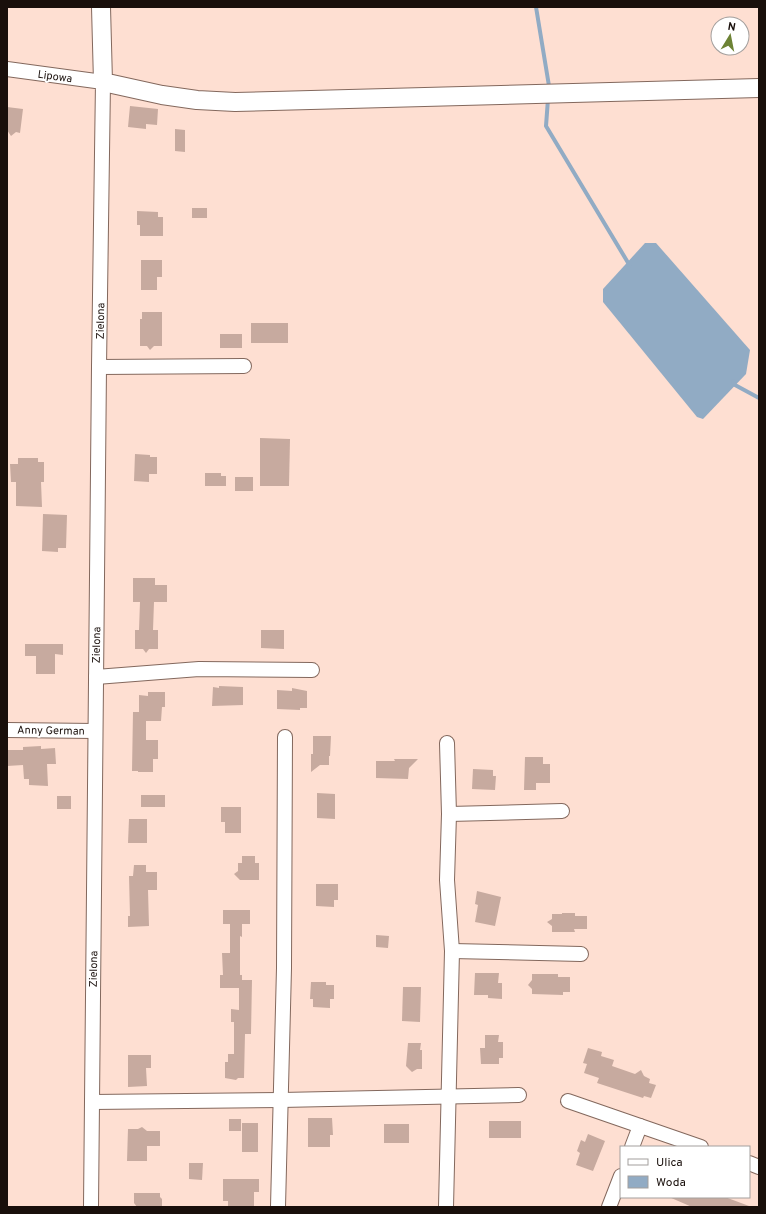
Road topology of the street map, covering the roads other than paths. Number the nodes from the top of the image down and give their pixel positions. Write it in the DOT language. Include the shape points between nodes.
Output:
graph roads {
  1 [pos="101,7"];
  2 [pos="7,69"];
  3 [pos="104,82"];
  4 [pos="759,88"];
  5 [pos="244,366"];
  6 [pos="99,367"];
  7 [pos="312,670"];
  8 [pos="96,677"];
  9 [pos="7,730"];
  10 [pos="96,731"];
  11 [pos="285,737"];
  12 [pos="447,743"];
  13 [pos="562,811"];
  14 [pos="449,814"];
  15 [pos="452,951"];
  16 [pos="581,954"];
  17 [pos="520,1094"];
  18 [pos="449,1096"];
  19 [pos="280,1100"];
  20 [pos="568,1101"];
  21 [pos="92,1102"];
  22 [pos="640,1126"];
  23 [pos="632,1146"];
  24 [pos="698,1146"];
  25 [pos="620,1179"];
  26 [pos="91,1207"];
  27 [pos="278,1207"];
  28 [pos="446,1207"];
  29 [pos="609,1207"];
  1 -- 3 [label="street"];
  2 -- 3 [label="street, Lipowa"];
  3 -- 4 [label="street" via="162,95 235,102"];
  3 -- 6 [label="street, Zielona"];
  5 -- 6 [label="street"];
  6 -- 8 [label="street, Zielona"];
  7 -- 8 [label="street" via="199,669"];
  8 -- 10 [label="street, Zielona"];
  9 -- 10 [label="street, Anny German"];
  10 -- 21 [label="street, Zielona"];
  11 -- 19 [label="street" via="284,968"];
  12 -- 14 [label="street"];
  13 -- 14 [label="street"];
  14 -- 15 [label="street" via="447,880"];
  15 -- 16 [label="street"];
  15 -- 18 [label="street"];
  17 -- 18 [label="street"];
  18 -- 19 [label="street"];
  18 -- 28 [label="street"];
  19 -- 21 [label="street"];
  19 -- 27 [label="street"];
  20 -- 22 [label="street"];
  21 -- 26 [label="street, Zielona"];
  22 -- 23 [label="street"];
  22 -- 24 [label="street"];
  25 -- 29 [label="street"];
}
